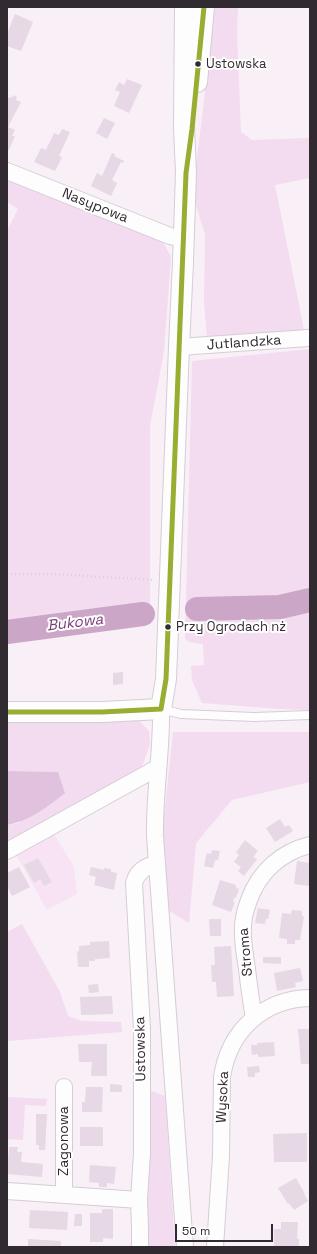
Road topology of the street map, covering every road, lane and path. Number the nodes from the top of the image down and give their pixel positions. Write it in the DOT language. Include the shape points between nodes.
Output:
graph roads {
  1 [pos="185,7"];
  2 [pos="204,7"];
  3 [pos="7,171"];
  4 [pos="186,174"];
  5 [pos="184,239"];
  6 [pos="309,338"];
  7 [pos="179,348"];
  8 [pos="7,574"];
  9 [pos="150,580"];
  10 [pos="161,709"];
  11 [pos="7,712"];
  12 [pos="310,716"];
  13 [pos="157,768"];
  14 [pos="310,845"];
  15 [pos="7,851"];
  16 [pos="157,864"];
  17 [pos="310,998"];
  18 [pos="254,1018"];
  19 [pos="64,1087"];
  20 [pos="7,1191"];
  21 [pos="64,1194"];
  22 [pos="139,1200"];
  23 [pos="140,1247"];
  24 [pos="185,1247"];
  25 [pos="215,1247"];
  1 -- 4 [label="street, Ustowska"];
  2 -- 4 [label="street, Ustowska"];
  3 -- 5 [label="street, Nasypowa" via="170,236"];
  4 -- 5 [label="street, Ustowska"];
  5 -- 7 [label="street, Ustowska"];
  6 -- 7 [label="street, Jutlandzka"];
  7 -- 10 [label="street, Ustowska" via="166,678"];
  8 -- 9 [label="path" via="55,574"];
  10 -- 11 [label="street"];
  10 -- 12 [label="lane" via="181,714"];
  10 -- 13 [label="street, Ustowska"];
  13 -- 15 [label="street"];
  13 -- 16 [label="street, Ustowska" via="154,826"];
  14 -- 18 [label="street, Stroma" via="292,851 272,864 259,880 248,904 243,925 243,942"];
  16 -- 22 [label="street, Ustowska" via="141,870 134,883 142,1028 142,1153"];
  16 -- 24 [label="street, Ustowska"];
  17 -- 18 [label="street, Wysoka" via="277,1003"];
  18 -- 25 [label="street, Wysoka" via="242,1030 232,1046 222,1077 221,1156"];
  19 -- 21 [label="street, Zagonowa"];
  20 -- 21 [label="street, Zagonowa"];
  21 -- 22 [label="street, Zagonowa"];
  22 -- 23 [label="street, Ustowska"];
}
